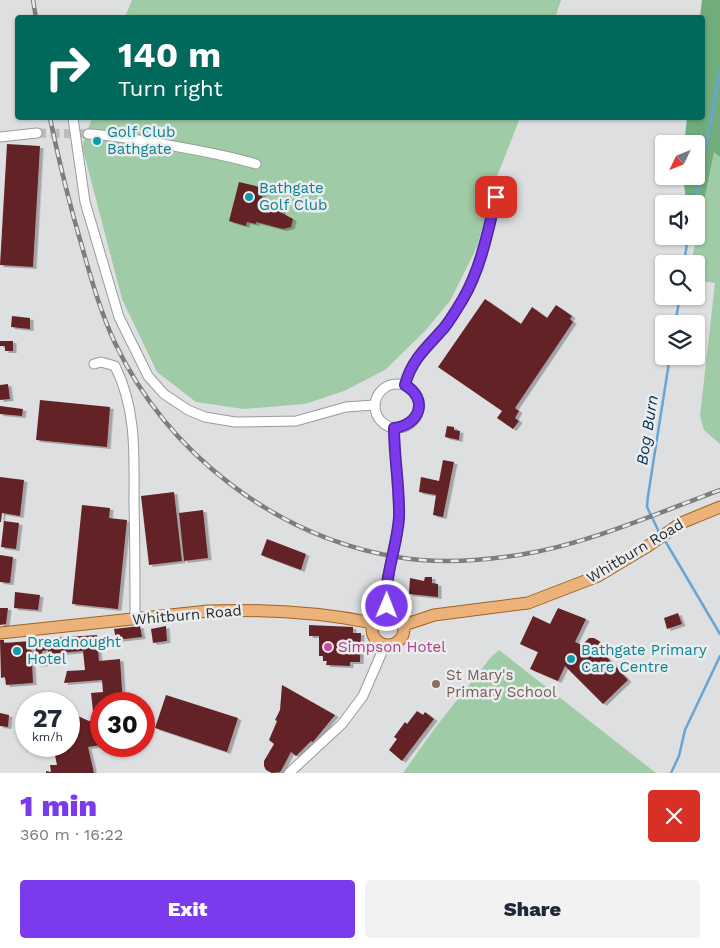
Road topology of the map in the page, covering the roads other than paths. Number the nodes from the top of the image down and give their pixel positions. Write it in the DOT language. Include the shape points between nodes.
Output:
graph roads {
  1 [pos="73,120"];
  2 [pos="38,133"];
  3 [pos="88,134"];
  4 [pos="0,137"];
  5 [pos="256,164"];
  6 [pos="496,197"];
  7 [pos="94,364"];
  8 [pos="405,385"];
  9 [pos="374,405"];
  10 [pos="394,428"];
  11 [pos="720,508"];
  12 [pos="387,613"];
  13 [pos="135,618"];
  14 [pos="373,623"];
  15 [pos="404,625"];
  16 [pos="0,633"];
  17 [pos="385,645"];
  18 [pos="289,773"];
  1 -- 9 [label="street" via="85,202 119,317 148,376 164,394 205,417 235,422 296,421 346,407"];
  2 -- 4 [label="street"];
  3 -- 5 [label="street" via="186,148"];
  6 -- 8 [label="street" via="472,281 444,328 417,357"];
  7 -- 13 [label="street" via="101,362 115,366 129,402 134,449"];
  8 -- 9 [label="street" via="384,387"];
  8 -- 10 [label="street" via="416,394 419,409 408,425"];
  9 -- 10 [label="street" via="378,418"];
  10 -- 12 [label="street" via="399,517 387,579"];
  11 -- 15 [label="main road, Whitburn Road" via="680,523 598,576 528,603 434,615"];
  12 -- 14 [label="main road" via="378,616"];
  12 -- 15 [label="main road" via="400,617"];
  13 -- 14 [label="main road, Whitburn Road" via="250,610 315,613"];
  13 -- 16 [label="main road, Whitburn Road"];
  14 -- 17 [label="main road" via="373,634"];
  15 -- 17 [label="main road" via="400,641"];
  17 -- 18 [label="street" via="363,696 342,724"];
}
